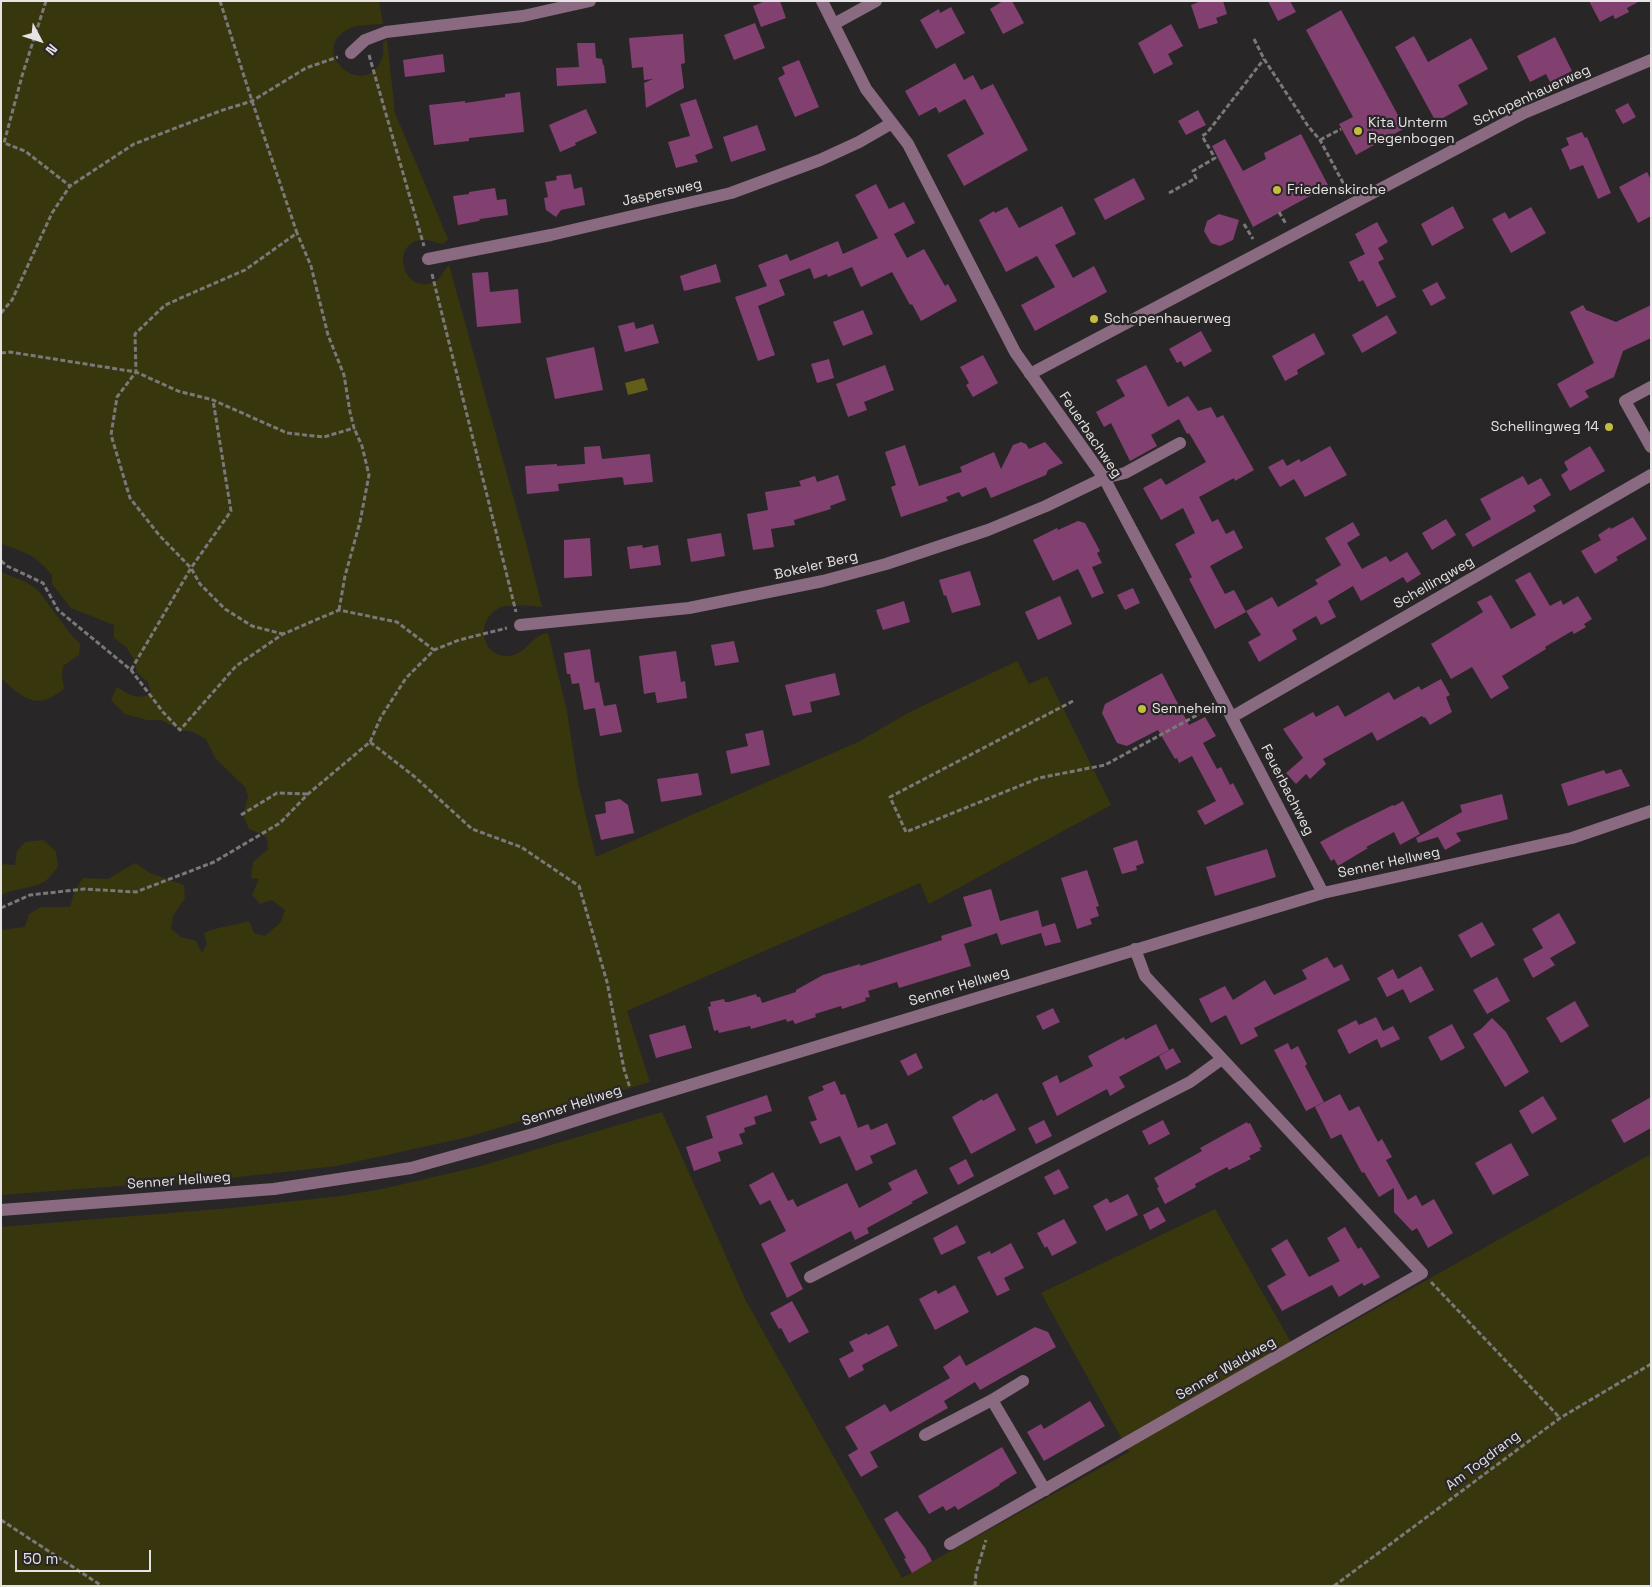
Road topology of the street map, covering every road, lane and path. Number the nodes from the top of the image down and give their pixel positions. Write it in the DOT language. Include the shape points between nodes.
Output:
graph roads {
  1 [pos="46,1"];
  2 [pos="220,1"];
  3 [pos="590,1"];
  4 [pos="822,1"];
  5 [pos="876,1"];
  6 [pos="834,24"];
  7 [pos="1254,39"];
  8 [pos="365,40"];
  9 [pos="351,53"];
  10 [pos="1264,59"];
  11 [pos="1651,60"];
  12 [pos="252,101"];
  13 [pos="892,122"];
  14 [pos="1342,129"];
  15 [pos="1320,140"];
  16 [pos="3,142"];
  17 [pos="70,186"];
  18 [pos="1169,193"];
  19 [pos="1354,203"];
  20 [pos="297,233"];
  21 [pos="428,259"];
  22 [pos="1,313"];
  23 [pos="1,352"];
  24 [pos="136,372"];
  25 [pos="1030,374"];
  26 [pos="1651,387"];
  27 [pos="214,400"];
  28 [pos="354,428"];
  29 [pos="1180,443"];
  30 [pos="1651,447"];
  31 [pos="1651,475"];
  32 [pos="1104,478"];
  33 [pos="1,561"];
  34 [pos="191,568"];
  35 [pos="339,610"];
  36 [pos="520,625"];
  37 [pos="283,634"];
  38 [pos="434,650"];
  39 [pos="131,670"];
  40 [pos="1072,701"];
  41 [pos="1223,701"];
  42 [pos="1232,717"];
  43 [pos="370,742"];
  44 [pos="308,794"];
  45 [pos="1651,811"];
  46 [pos="241,815"];
  47 [pos="1323,893"];
  48 [pos="1,908"];
  49 [pos="1135,949"];
  50 [pos="1222,1059"];
  51 [pos="634,1102"];
  52 [pos="1,1210"];
  53 [pos="1422,1273"];
  54 [pos="810,1277"];
  55 [pos="1651,1364"];
  56 [pos="1023,1381"];
  57 [pos="992,1400"];
  58 [pos="1560,1418"];
  59 [pos="925,1435"];
  60 [pos="1045,1490"];
  61 [pos="1,1520"];
  62 [pos="992,1520"];
  63 [pos="950,1544"];
  64 [pos="102,1586"];
  65 [pos="975,1586"];
  66 [pos="1334,1586"];
  1 -- 16 [label="path"];
  2 -- 12 [label="path"];
  3 -- 8 [label="street" via="523,16 386,32"];
  4 -- 6 [label="street, Feuerbachweg"];
  5 -- 6 [label="street"];
  6 -- 13 [label="street, Feuerbachweg" via="866,89"];
  7 -- 10 [label="path"];
  8 -- 9 [label="street"];
  8 -- 21 [label="path"];
  9 -- 12 [label="path" via="306,68"];
  10 -- 15 [label="path"];
  10 -- 18 [label="path" via="1202,136 1216,158 1193,171 1196,178"];
  11 -- 19 [label="street, Schopenhauerweg" via="1524,113"];
  12 -- 17 [label="path" via="134,144"];
  12 -- 20 [label="path"];
  13 -- 21 [label="street, Jaspersweg" via="820,160 731,192 551,235"];
  13 -- 25 [label="street, Feuerbachweg" via="908,144 1000,324"];
  14 -- 15 [label="path"];
  15 -- 19 [label="path"];
  16 -- 17 [label="path" via="25,151"];
  17 -- 22 [label="path" via="52,213 12,300"];
  19 -- 25 [label="street, Schopenhauerweg"];
  20 -- 24 [label="path" via="245,270 165,305 135,334"];
  20 -- 28 [label="path" via="311,266 328,335 344,374"];
  21 -- 36 [label="path"];
  23 -- 24 [label="path"];
  24 -- 27 [label="path" via="178,390"];
  24 -- 34 [label="path" via="117,397 111,435 130,498"];
  25 -- 32 [label="street, Feuerbachweg"];
  26 -- 30 [label="street" via="1625,401"];
  27 -- 28 [label="path" via="287,433 324,437"];
  27 -- 34 [label="path" via="231,511"];
  28 -- 35 [label="path" via="369,475"];
  29 -- 32 [label="street, Bokeler Berg" via="1125,473"];
  31 -- 42 [label="street, Schellingweg"];
  32 -- 36 [label="street, Bokeler Berg" via="988,530 823,581 689,608"];
  32 -- 41 [label="street, Feuerbachweg"];
  33 -- 39 [label="path" via="43,583 58,610"];
  34 -- 37 [label="path" via="200,584 224,609 252,626"];
  34 -- 39 [label="path"];
  35 -- 37 [label="path"];
  35 -- 38 [label="path" via="397,622"];
  36 -- 38 [label="path" via="459,640"];
  37 -- 39 [label="path" via="236,666 180,730"];
  38 -- 43 [label="path" via="406,678 381,717"];
  40 -- 41 [label="path" via="890,797 906,832 1039,778 1105,765"];
  41 -- 42 [label="street, Feuerbachweg"];
  42 -- 47 [label="street, Feuerbachweg"];
  43 -- 44 [label="path"];
  43 -- 51 [label="path" via="472,828 521,847 579,886 608,982 624,1069"];
  44 -- 46 [label="path" via="277,793"];
  44 -- 48 [label="path" via="280,823 214,862 136,892 84,889 30,895"];
  45 -- 47 [label="street, Senner Hellweg" via="1572,838"];
  47 -- 49 [label="street, Senner Hellweg"];
  49 -- 50 [label="street" via="1145,976"];
  49 -- 51 [label="street, Senner Hellweg"];
  50 -- 53 [label="street"];
  50 -- 54 [label="street" via="1190,1082"];
  51 -- 52 [label="street, Senner Hellweg" via="411,1168 274,1188"];
  53 -- 58 [label="path"];
  53 -- 60 [label="street, Senner Waldweg"];
  55 -- 58 [label="path, Am Togdrang"];
  56 -- 57 [label="street"];
  57 -- 59 [label="street"];
  57 -- 60 [label="street"];
  58 -- 66 [label="path, Am Togdrang"];
  60 -- 62 [label="street, Senner Waldweg"];
  61 -- 64 [label="path"];
  62 -- 63 [label="street, Senner Waldweg"];
  62 -- 65 [label="path"];
}
